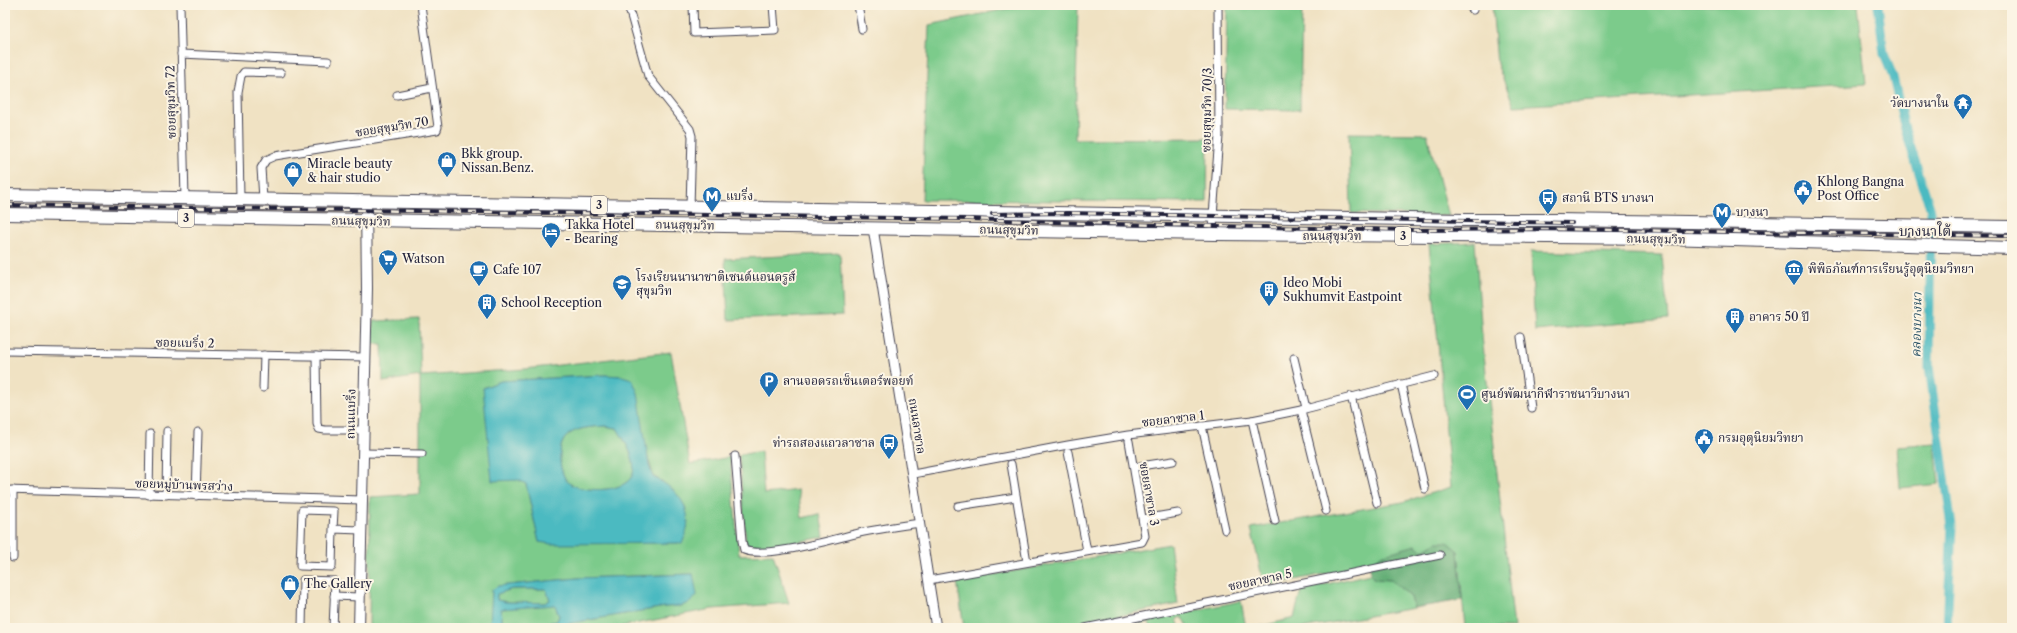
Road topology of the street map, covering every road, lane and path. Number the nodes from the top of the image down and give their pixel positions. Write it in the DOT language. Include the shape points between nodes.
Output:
graph roads {
  1 [pos="180,5"];
  2 [pos="421,5"];
  3 [pos="628,5"];
  4 [pos="693,5"];
  5 [pos="773,5"];
  6 [pos="858,5"];
  7 [pos="1218,5"];
  8 [pos="862,29"];
  9 [pos="181,54"];
  10 [pos="328,61"];
  11 [pos="281,73"];
  12 [pos="432,88"];
  13 [pos="397,95"];
  14 [pos="5,195"];
  15 [pos="185,198"];
  16 [pos="240,198"];
  17 [pos="263,199"];
  18 [pos="366,201"];
  19 [pos="690,207"];
  20 [pos="870,210"];
  21 [pos="5,214"];
  22 [pos="1213,216"];
  23 [pos="366,221"];
  24 [pos="2012,227"];
  25 [pos="873,228"];
  26 [pos="1214,234"];
  27 [pos="2012,248"];
  28 [pos="1521,337"];
  29 [pos="5,351"];
  30 [pos="264,355"];
  31 [pos="316,356"];
  32 [pos="366,356"];
  33 [pos="1294,358"];
  34 [pos="1434,376"];
  35 [pos="1401,384"];
  36 [pos="263,388"];
  37 [pos="1351,396"];
  38 [pos="1531,408"];
  39 [pos="1303,409"];
  40 [pos="1252,420"];
  41 [pos="1202,426"];
  42 [pos="364,430"];
  43 [pos="166,431"];
  44 [pos="198,432"];
  45 [pos="150,434"];
  46 [pos="1129,441"];
  47 [pos="1068,452"];
  48 [pos="363,454"];
  49 [pos="422,454"];
  50 [pos="735,456"];
  51 [pos="1173,461"];
  52 [pos="1011,464"];
  53 [pos="1134,467"];
  54 [pos="912,474"];
  55 [pos="1425,489"];
  56 [pos="9,490"];
  57 [pos="149,495"];
  58 [pos="166,495"];
  59 [pos="196,496"];
  60 [pos="1016,497"];
  61 [pos="362,500"];
  62 [pos="1377,503"];
  63 [pos="958,506"];
  64 [pos="1326,511"];
  65 [pos="1178,514"];
  66 [pos="1142,519"];
  67 [pos="1275,521"];
  68 [pos="920,523"];
  69 [pos="333,529"];
  70 [pos="361,530"];
  71 [pos="1225,530"];
  72 [pos="1087,551"];
  73 [pos="1440,555"];
  74 [pos="13,558"];
  75 [pos="1027,562"];
  76 [pos="929,580"];
  77 [pos="334,596"];
  78 [pos="360,597"];
  79 [pos="302,628"];
  80 [pos="334,628"];
  81 [pos="359,628"];
  82 [pos="936,628"];
  83 [pos="1085,628"];
  1 -- 9 [label="street, ซอยสุขุมวิท 72"];
  2 -- 12 [label="street, ซอยสุขุมวิท 70"];
  3 -- 19 [label="street" via="648,76 690,129"];
  4 -- 5 [label="street" via="694,33 775,30"];
  6 -- 8 [label="street"];
  7 -- 22 [label="street, ซอยสุขุมวิท 70/3" via="1219,136"];
  9 -- 10 [label="street"];
  9 -- 15 [label="street, ซอยสุขุมวิท 72"];
  11 -- 16 [label="street" via="252,71 244,72 240,76"];
  12 -- 13 [label="street"];
  12 -- 17 [label="street, ซอยสุขุมวิท 70" via="437,130 276,156 266,160 262,168"];
  14 -- 15 [label="highway, ถนนสุขุมวิท / 3"];
  15 -- 16 [label="highway, ถนนสุขุมวิท / 3"];
  16 -- 17 [label="highway, ถนนสุขุมวิท / 3"];
  17 -- 18 [label="highway, ถนนสุขุมวิท / 3"];
  18 -- 19 [label="highway, ถนนสุขุมวิท / 3"];
  18 -- 23 [label="main road, ถนนแบริ่ง"];
  19 -- 20 [label="highway, ถนนสุขุมวิท / 3"];
  20 -- 22 [label="highway, ถนนสุขุมวิท / 3"];
  20 -- 25 [label="highway"];
  21 -- 23 [label="highway, ถนนสุขุมวิท / 3"];
  22 -- 24 [label="highway, ถนนสุขุมวิท / 3"];
  22 -- 26 [label="street, ซอยสุขุมวิท 70/3"];
  23 -- 25 [label="highway, ถนนสุขุมวิท / 3"];
  23 -- 32 [label="main road, ถนนแบริ่ง"];
  25 -- 26 [label="highway, ถนนสุขุมวิท / 3"];
  25 -- 54 [label="street, ถนนลาซาล"];
  26 -- 27 [label="highway, ถนนสุขุมวิท / 3" via="1664,238"];
  28 -- 38 [label="street"];
  29 -- 30 [label="street, ซอยแบริ่ง 2"];
  30 -- 31 [label="street, ซอยแบริ่ง 2"];
  30 -- 36 [label="street"];
  31 -- 32 [label="street, ซอยแบริ่ง 2"];
  31 -- 42 [label="street" via="319,429"];
  32 -- 42 [label="main road, ถนนแบริ่ง"];
  33 -- 39 [label="street"];
  34 -- 35 [label="street, ซอยลาซาล 1"];
  35 -- 37 [label="street, ซอยลาซาล 1"];
  35 -- 55 [label="street"];
  37 -- 39 [label="street, ซอยลาซาล 1"];
  37 -- 62 [label="street"];
  39 -- 40 [label="street, ซอยลาซาล 1"];
  39 -- 64 [label="street"];
  40 -- 41 [label="street, ซอยลาซาล 1"];
  40 -- 67 [label="street"];
  41 -- 54 [label="street, ซอยลาซาล 1" via="1068,445"];
  41 -- 71 [label="street"];
  42 -- 48 [label="main road, ถนนแบริ่ง"];
  43 -- 58 [label="street"];
  44 -- 59 [label="street"];
  45 -- 57 [label="street"];
  46 -- 53 [label="street, ซอยลาซาล 3"];
  47 -- 72 [label="street"];
  48 -- 49 [label="street"];
  48 -- 61 [label="main road, ถนนแบริ่ง"];
  50 -- 68 [label="street" via="742,541 744,550 749,552 770,552"];
  51 -- 53 [label="street"];
  52 -- 60 [label="street"];
  53 -- 66 [label="street, ซอยลาซาล 3"];
  54 -- 68 [label="street, ถนนลาซาล"];
  56 -- 57 [label="street, ซอยหมู่บ้านพรสว่าง"];
  56 -- 74 [label="street"];
  57 -- 58 [label="street, ซอยหมู่บ้านพรสว่าง"];
  58 -- 59 [label="street, ซอยหมู่บ้านพรสว่าง"];
  59 -- 61 [label="street, ซอยหมู่บ้านพรสว่าง"];
  60 -- 63 [label="street"];
  60 -- 75 [label="street"];
  61 -- 70 [label="main road, ถนนแบริ่ง"];
  65 -- 66 [label="street"];
  66 -- 72 [label="street, ซอยลาซาล 3" via="1145,536 1142,542"];
  68 -- 76 [label="street, ถนนลาซาล"];
  69 -- 69 [label="street" via="332,568 300,566 302,510 334,511"];
  69 -- 70 [label="street"];
  70 -- 78 [label="main road, ถนนแบริ่ง"];
  72 -- 75 [label="street, ซอยลาซาล 3"];
  73 -- 83 [label="street, ซอยลาซาล 5"];
  75 -- 76 [label="street, ซอยลาซาล 3"];
  76 -- 82 [label="street, ถนนลาซาล"];
  77 -- 78 [label="street"];
  77 -- 79 [label="street" via="335,581 303,580"];
  77 -- 80 [label="street"];
  78 -- 81 [label="main road, ถนนแบริ่ง"];
}
